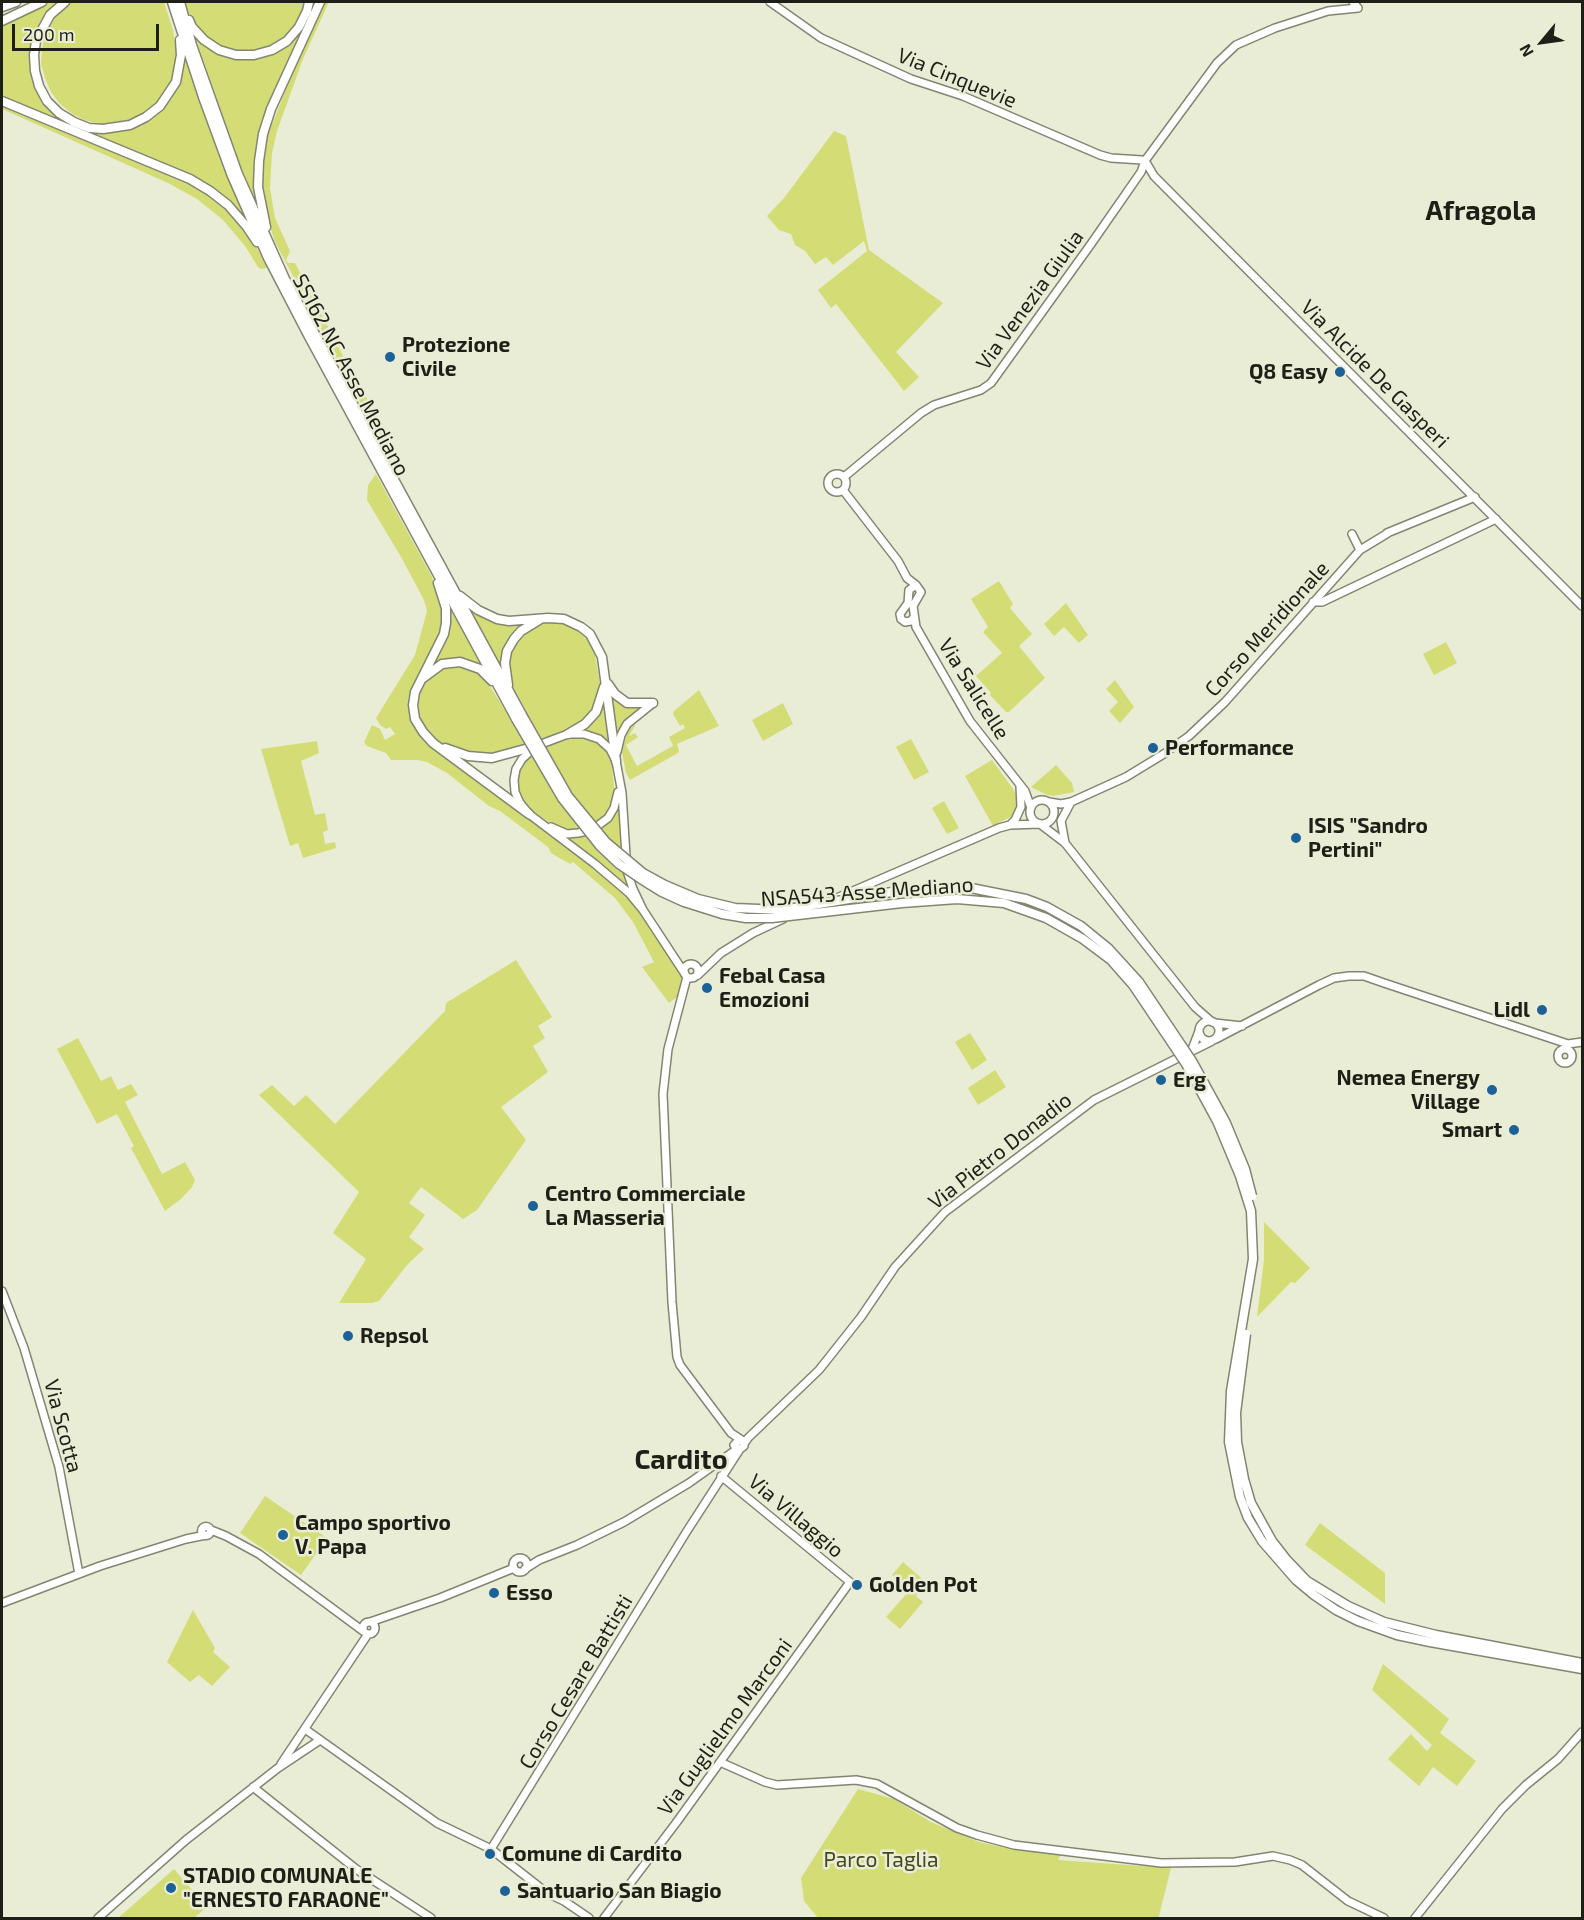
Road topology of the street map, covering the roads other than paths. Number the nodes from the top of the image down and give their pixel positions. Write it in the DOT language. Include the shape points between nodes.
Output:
graph roads {
  1 [pos="15,2"];
  2 [pos="42,2"];
  3 [pos="65,2"];
  4 [pos="171,2"];
  5 [pos="180,2"];
  6 [pos="309,2"];
  7 [pos="320,2"];
  8 [pos="770,2"];
  9 [pos="1353,2"];
  10 [pos="2,7"];
  11 [pos="2,21"];
  12 [pos="2,101"];
  13 [pos="1145,161"];
  14 [pos="270,254"];
  15 [pos="844,477"];
  16 [pos="843,490"];
  17 [pos="1475,497"];
  18 [pos="1496,519"];
  19 [pos="1352,534"];
  20 [pos="1360,550"];
  21 [pos="433,566"];
  22 [pos="908,578"];
  23 [pos="916,585"];
  24 [pos="455,592"];
  25 [pos="908,592"];
  26 [pos="1315,600"];
  27 [pos="1582,606"];
  28 [pos="914,617"];
  29 [pos="542,619"];
  30 [pos="906,622"];
  31 [pos="919,632"];
  32 [pos="606,678"];
  33 [pos="418,682"];
  34 [pos="506,692"];
  35 [pos="653,703"];
  36 [pos="519,717"];
  37 [pos="568,734"];
  38 [pos="434,743"];
  39 [pos="536,746"];
  40 [pos="616,761"];
  41 [pos="618,776"];
  42 [pos="1019,784"];
  43 [pos="1025,791"];
  44 [pos="1041,800"];
  45 [pos="1050,802"];
  46 [pos="1071,802"];
  47 [pos="1031,808"];
  48 [pos="529,814"];
  49 [pos="1052,819"];
  50 [pos="541,822"];
  51 [pos="1040,824"];
  52 [pos="1010,825"];
  53 [pos="1063,841"];
  54 [pos="606,842"];
  55 [pos="641,879"];
  56 [pos="643,910"];
  57 [pos="666,946"];
  58 [pos="708,964"];
  59 [pos="690,965"];
  60 [pos="691,976"];
  61 [pos="1195,1007"];
  62 [pos="1214,1022"];
  63 [pos="1242,1026"];
  64 [pos="1200,1029"];
  65 [pos="1547,1038"];
  66 [pos="1214,1040"];
  67 [pos="1582,1044"];
  68 [pos="1191,1052"];
  69 [pos="2,1291"];
  70 [pos="740,1443"];
  71 [pos="721,1476"];
  72 [pos="525,1564"];
  73 [pos="514,1568"];
  74 [pos="78,1574"];
  75 [pos="849,1582"];
  76 [pos="2,1604"];
  77 [pos="368,1628"];
  78 [pos="1582,1663"];
  79 [pos="1582,1670"];
  80 [pos="305,1729"];
  81 [pos="1582,1732"];
  82 [pos="320,1740"];
  83 [pos="292,1748"];
  84 [pos="297,1756"];
  85 [pos="720,1762"];
  86 [pos="278,1768"];
  87 [pos="253,1787"];
  88 [pos="491,1849"];
  89 [pos="98,1918"];
  90 [pos="431,1918"];
  91 [pos="589,1918"];
  92 [pos="604,1918"];
  93 [pos="1384,1918"];
  94 [pos="1415,1918"];
  1 -- 10 [label="highway"];
  2 -- 11 [label="highway"];
  3 -- 4 [label="highway" via="50,15 36,41 39,86 59,113 89,128 103,129 130,125 146,117 160,106 176,82 181,43"];
  4 -- 14 [label="highway, SS162 NC Asse Mediano" via="232,176"];
  5 -- 6 [label="highway" via="192,27 204,40 219,50 254,55 287,40 299,27"];
  5 -- 14 [label="highway, SS162 NC Asse Mediano" via="238,174"];
  7 -- 14 [label="highway" via="263,134 258,187"];
  8 -- 13 [label="street, Via Cinquevie" via="821,38 911,79 963,96 1100,155"];
  9 -- 13 [label="street" via="1358,8 1328,11 1236,45 1218,63"];
  12 -- 14 [label="highway" via="190,179 228,205"];
  13 -- 15 [label="street, Via Venezia Giulia" via="991,383 934,405"];
  13 -- 17 [label="street, Via Alcide De Gasperi" via="1154,176"];
  14 -- 21 [label="highway, SS162 NC Asse Mediano" via="308,335"];
  14 -- 24 [label="highway, SS162 NC Asse Mediano"];
  15 -- 16 [label="street"];
  15 -- 16 [label="street" via="833,475 828,483 832,490"];
  16 -- 22 [label="street"];
  17 -- 18 [label="street, Via Alcide De Gasperi"];
  17 -- 20 [label="street, Corso Meridionale" via="1387,533"];
  18 -- 26 [label="street" via="1322,602"];
  18 -- 27 [label="street, Via Alcide De Gasperi"];
  19 -- 20 [label="street"];
  20 -- 26 [label="street, Corso Meridionale"];
  21 -- 33 [label="highway" via="446,608 446,623"];
  21 -- 34 [label="highway, SS162 NC Asse Mediano"];
  22 -- 23 [label="street"];
  22 -- 25 [label="street"];
  23 -- 25 [label="street"];
  23 -- 28 [label="street, Via Salicelle" via="921,592 914,603"];
  24 -- 29 [label="highway" via="497,619"];
  24 -- 34 [label="highway, SS162 NC Asse Mediano"];
  25 -- 30 [label="street" via="908,603 900,614"];
  26 -- 46 [label="street, Corso Meridionale" via="1225,702 1189,736 1126,777"];
  28 -- 30 [label="street"];
  28 -- 31 [label="street, Via Salicelle"];
  29 -- 32 [label="highway" via="564,619 590,634 602,657"];
  29 -- 34 [label="highway" via="521,631 507,651"];
  30 -- 31 [label="street, Via Salicelle"];
  31 -- 42 [label="street, Via Salicelle" via="970,721"];
  32 -- 35 [label="highway" via="615,694 627,703"];
  32 -- 37 [label="highway" via="596,712"];
  32 -- 40 [label="highway"];
  33 -- 34 [label="highway" via="442,664 460,662 480,669"];
  33 -- 38 [label="highway" via="413,705 415,719"];
  34 -- 36 [label="highway, SS162 NC Asse Mediano"];
  35 -- 40 [label="street" via="627,724"];
  36 -- 54 [label="highway, SS162 NC Asse Mediano, bridge" via="568,796"];
  36 -- 55 [label="highway, SS162 NC Asse Mediano, bridge" via="562,798 580,823 619,864"];
  37 -- 39 [label="street"];
  37 -- 40 [label="street" via="599,739"];
  38 -- 39 [label="highway" via="480,758 504,756"];
  38 -- 48 [label="highway"];
  39 -- 48 [label="street" via="522,759 514,780 519,803"];
  40 -- 41 [label="street"];
  41 -- 50 [label="street" via="618,797 602,824 585,832 567,834"];
  41 -- 56 [label="street" via="627,871"];
  42 -- 43 [label="street, Via Salicelle"];
  42 -- 52 [label="street" via="1021,807"];
  43 -- 44 [label="street"];
  43 -- 47 [label="street"];
  44 -- 45 [label="street"];
  44 -- 47 [label="street"];
  45 -- 46 [label="street"];
  45 -- 49 [label="street" via="1054,809"];
  46 -- 53 [label="street" via="1061,821"];
  47 -- 51 [label="street" via="1032,818"];
  48 -- 50 [label="street"];
  49 -- 51 [label="street"];
  49 -- 53 [label="street"];
  50 -- 56 [label="street" via="612,878"];
  51 -- 52 [label="street"];
  51 -- 53 [label="street"];
  52 -- 58 [label="street" via="777,921"];
  53 -- 61 [label="street"];
  54 -- 78 [label="highway, NSA543 Asse Mediano, bridge" via="643,873 665,885 735,908 782,910 898,891 966,887 1026,899 1065,916 1096,938 1139,982 1192,1061 1226,1123 1245,1169 1256,1219 1256,1259 1239,1382 1237,1442 1251,1503 1272,1541 1308,1581 1365,1615 1436,1635"];
  55 -- 79 [label="highway, NSA543 Asse Mediano, bridge" via="703,909 746,918 957,899 1004,903 1046,918 1112,960 1186,1064 1217,1121 1251,1211 1253,1259 1231,1391 1229,1442 1240,1497 1262,1541 1296,1580 1358,1621 1397,1635"];
  56 -- 57 [label="street"];
  57 -- 59 [label="street" via="675,957"];
  57 -- 60 [label="street"];
  58 -- 59 [label="street"];
  58 -- 60 [label="street"];
  59 -- 60 [label="street" via="684,969"];
  59 -- 60 [label="street" via="698,970"];
  60 -- 70 [label="street" via="668,1048 663,1094 677,1357"];
  61 -- 62 [label="street"];
  61 -- 64 [label="street"];
  62 -- 63 [label="street"];
  62 -- 64 [label="street" via="1205,1022"];
  62 -- 66 [label="street" via="1219,1031"];
  63 -- 65 [label="street, Via Pietro Donadio" via="1334,978 1364,976"];
  63 -- 66 [label="street, Via Pietro Donadio"];
  64 -- 66 [label="street" via="1203,1039"];
  64 -- 68 [label="street"];
  65 -- 67 [label="street, Via Pietro Donadio"];
  65 -- 67 [label="street" via="1560,1061 1566,1063"];
  66 -- 68 [label="street, Via Pietro Donadio"];
  68 -- 70 [label="street, Via Pietro Donadio" via="1094,1100 945,1212 896,1266 819,1370"];
  69 -- 74 [label="street, Via Scotta" via="24,1348 59,1467"];
  70 -- 71 [label="street, Corso Cesare Battisti"];
  70 -- 72 [label="street, Via Pietro Donadio" via="689,1483 624,1522"];
  71 -- 75 [label="street, Via Villaggio"];
  71 -- 88 [label="street, Corso Cesare Battisti"];
  72 -- 73 [label="street, Via Pietro Donadio" via="520,1571"];
  72 -- 73 [label="street" via="517,1559"];
  73 -- 77 [label="street"];
  74 -- 76 [label="street"];
  74 -- 77 [label="street" via="207,1532 235,1540 259,1554 356,1624"];
  75 -- 85 [label="street, Via Guglielmo Marconi"];
  77 -- 80 [label="street"];
  80 -- 82 [label="street"];
  80 -- 83 [label="street"];
  81 -- 94 [label="street" via="1502,1809"];
  82 -- 84 [label="street"];
  82 -- 88 [label="street" via="437,1823"];
  83 -- 84 [label="street" via="292,1755"];
  83 -- 86 [label="street"];
  84 -- 86 [label="street"];
  85 -- 92 [label="street, Via Guglielmo Marconi"];
  85 -- 93 [label="street" via="777,1785 856,1780 877,1784 957,1828 1014,1845 1161,1863 1235,1862 1273,1856 1302,1865 1348,1901"];
  86 -- 87 [label="street"];
  87 -- 89 [label="street" via="186,1839"];
  87 -- 90 [label="street" via="356,1869"];
  88 -- 91 [label="street" via="547,1893"];
}
